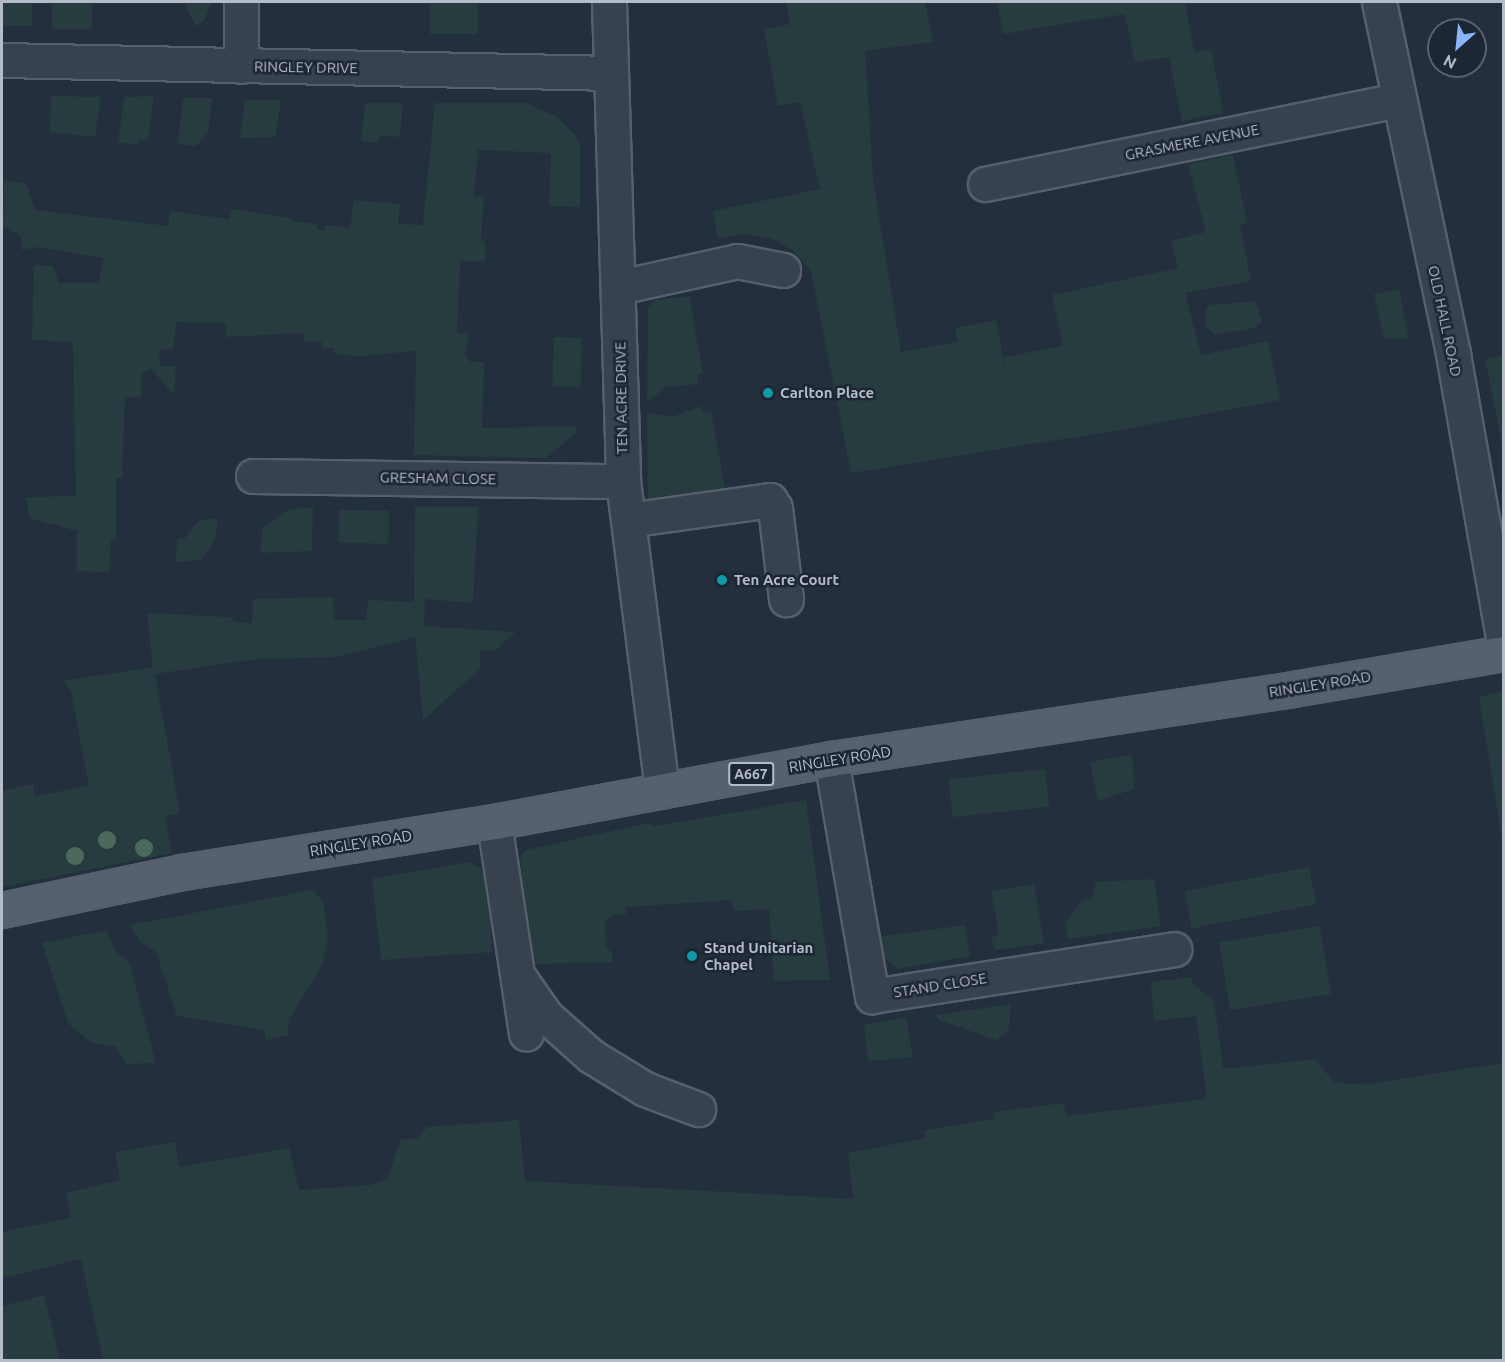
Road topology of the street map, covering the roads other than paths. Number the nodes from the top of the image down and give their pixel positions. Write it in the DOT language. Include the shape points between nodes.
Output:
graph roads {
  1 [pos="241,2"];
  2 [pos="609,2"];
  3 [pos="1379,2"];
  4 [pos="2,60"];
  5 [pos="241,66"];
  6 [pos="611,73"];
  7 [pos="1398,100"];
  8 [pos="985,184"];
  9 [pos="783,270"];
  10 [pos="619,287"];
  11 [pos="253,476"];
  12 [pos="623,481"];
  13 [pos="628,520"];
  14 [pos="786,599"];
  15 [pos="1503,642"];
  16 [pos="1503,653"];
  17 [pos="831,759"];
  18 [pos="662,791"];
  19 [pos="494,822"];
  20 [pos="2,910"];
  21 [pos="1174,948"];
  22 [pos="518,976"];
  23 [pos="526,1034"];
  24 [pos="698,1109"];
  1 -- 5 [label="street"];
  2 -- 6 [label="street, TEN ACRE DRIVE"];
  3 -- 7 [label="street, OLD HALL ROAD"];
  4 -- 5 [label="street, RINGLEY DRIVE"];
  5 -- 6 [label="street, RINGLEY DRIVE"];
  6 -- 10 [label="street, TEN ACRE DRIVE"];
  7 -- 8 [label="street, GRASMERE AVENUE"];
  7 -- 15 [label="street, OLD HALL ROAD" via="1453,354"];
  9 -- 10 [label="street" via="738,261"];
  10 -- 12 [label="street, TEN ACRE DRIVE"];
  11 -- 12 [label="street, GRESHAM CLOSE"];
  12 -- 13 [label="street, TEN ACRE DRIVE"];
  13 -- 14 [label="street" via="770,501 775,508"];
  13 -- 18 [label="street, TEN ACRE DRIVE"];
  16 -- 17 [label="main road, RINGLEY ROAD / A667" via="1293,690"];
  17 -- 18 [label="main road, RINGLEY ROAD / A667"];
  17 -- 21 [label="street, STAND CLOSE" via="872,996"];
  18 -- 19 [label="main road, RINGLEY ROAD / A667"];
  19 -- 20 [label="main road, RINGLEY ROAD / A667" via="182,872"];
  19 -- 22 [label="street"];
  22 -- 23 [label="street"];
  22 -- 24 [label="street" via="546,1016 591,1056 645,1089"];
}
